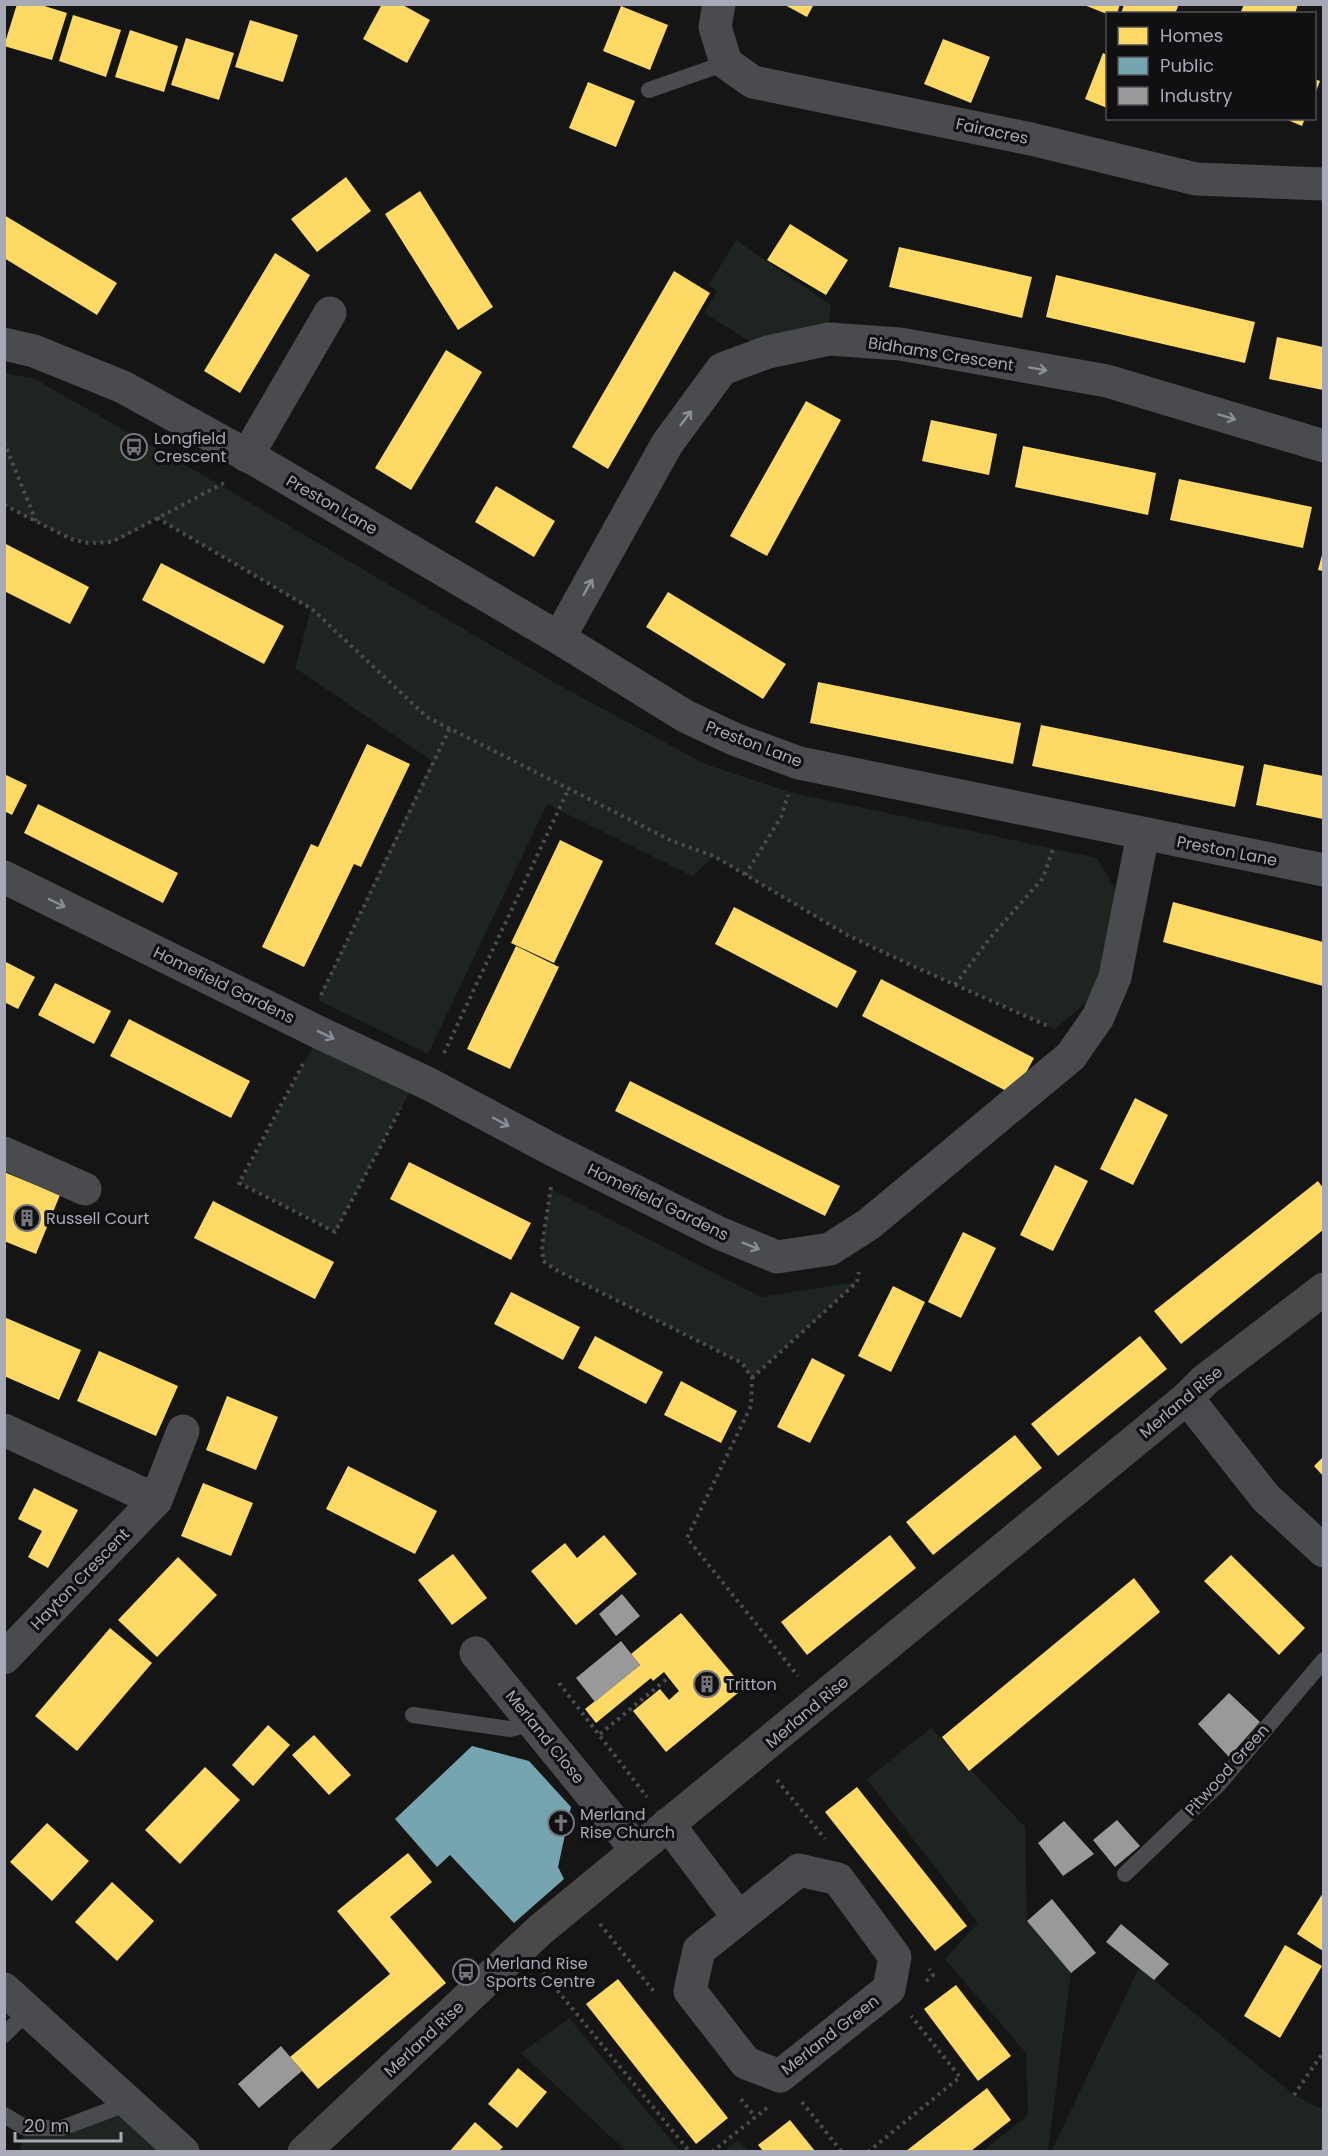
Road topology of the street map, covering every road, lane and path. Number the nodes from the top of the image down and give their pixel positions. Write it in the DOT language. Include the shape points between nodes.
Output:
graph roads {
  1 [pos="719,4"];
  2 [pos="726,63"];
  3 [pos="649,90"];
  4 [pos="1323,184"];
  5 [pos="330,313"];
  6 [pos="4,344"];
  7 [pos="4,442"];
  8 [pos="1323,446"];
  9 [pos="254,459"];
  10 [pos="4,505"];
  11 [pos="157,518"];
  12 [pos="36,521"];
  13 [pos="559,638"];
  14 [pos="450,728"];
  15 [pos="799,763"];
  16 [pos="569,788"];
  17 [pos="1063,817"];
  18 [pos="1143,834"];
  19 [pos="1323,870"];
  20 [pos="745,875"];
  21 [pos="4,877"];
  22 [pos="955,985"];
  23 [pos="314,1029"];
  24 [pos="1080,1043"];
  25 [pos="423,1081"];
  26 [pos="551,1149"];
  27 [pos="4,1153"];
  28 [pos="85,1189"];
  29 [pos="869,1224"];
  30 [pos="1323,1288"];
  31 [pos="752,1378"];
  32 [pos="1186,1398"];
  33 [pos="4,1431"];
  34 [pos="183,1431"];
  35 [pos="156,1500"];
  36 [pos="1323,1551"];
  37 [pos="476,1653"];
  38 [pos="4,1658"];
  39 [pos="1323,1660"];
  40 [pos="668,1678"];
  41 [pos="559,1683"];
  42 [pos="819,1702"];
  43 [pos="413,1715"];
  44 [pos="533,1723"];
  45 [pos="600,1734"];
  46 [pos="756,1754"];
  47 [pos="668,1824"];
  48 [pos="830,1846"];
  49 [pos="636,1849"];
  50 [pos="1125,1874"];
  51 [pos="739,1918"];
  52 [pos="522,1947"];
  53 [pos="926,1966"];
  54 [pos="4,1989"];
  55 [pos="894,1996"];
  56 [pos="29,2010"];
  57 [pos="4,2035"];
  58 [pos="1323,2051"];
  59 [pos="786,2082"];
  60 [pos="1294,2095"];
  61 [pos="131,2103"];
  62 [pos="4,2115"];
  63 [pos="183,2151"];
  64 [pos="304,2151"];
  65 [pos="690,2151"];
  66 [pos="712,2151"];
  67 [pos="842,2151"];
  68 [pos="868,2151"];
  1 -- 2 [label="street" via="715,27"];
  2 -- 3 [label="lane"];
  2 -- 4 [label="street, Fairacres" via="753,82 1031,139 1196,179"];
  5 -- 9 [label="street"];
  6 -- 9 [label="street, Preston Lane" via="34,351 123,387"];
  7 -- 12 [label="path"];
  13 -- 8 [label="street, Bidhams Crescent, one-way" via="667,444 722,369 768,352 829,339 900,345 1107,381"];
  9 -- 11 [label="path"];
  9 -- 13 [label="street, Preston Lane"];
  10 -- 12 [label="path"];
  11 -- 12 [label="path" via="112,542 88,543"];
  11 -- 14 [label="path" via="312,609 427,717"];
  13 -- 15 [label="street, Preston Lane" via="685,716"];
  14 -- 16 [label="path"];
  14 -- 23 [label="path"];
  15 -- 17 [label="street, Preston Lane"];
  15 -- 20 [label="path" via="781,817"];
  16 -- 20 [label="path" via="672,841 714,856"];
  16 -- 25 [label="path"];
  17 -- 18 [label="street, Preston Lane"];
  17 -- 22 [label="path" via="1042,878"];
  18 -- 19 [label="street, Preston Lane"];
  18 -- 24 [label="street, Homefield Gardens" via="1115,977 1098,1017"];
  20 -- 22 [label="path" via="849,936"];
  21 -- 23 [label="street, Homefield Gardens, one-way"];
  22 -- 24 [label="path"];
  23 -- 25 [label="street, Homefield Gardens, one-way"];
  23 -- 25 [label="path" via="240,1183 335,1232"];
  24 -- 29 [label="street, Homefield Gardens" via="1071,1056"];
  25 -- 26 [label="street, Homefield Gardens, one-way"];
  26 -- 29 [label="street, Homefield Gardens, one-way" via="719,1233 777,1257 830,1249"];
  26 -- 31 [label="path" via="543,1261 742,1363"];
  27 -- 28 [label="street"];
  29 -- 31 [label="path" via="857,1282"];
  30 -- 32 [label="street, Merland Rise"];
  31 -- 42 [label="path" via="751,1406 687,1538"];
  32 -- 36 [label="street" via="1266,1498"];
  32 -- 42 [label="street, Merland Rise"];
  33 -- 35 [label="street"];
  34 -- 35 [label="street, Hayton Crescent"];
  35 -- 38 [label="street, Hayton Crescent"];
  37 -- 44 [label="street, Merland Close"];
  39 -- 50 [label="lane, Pitwood Green" via="1218,1785"];
  40 -- 45 [label="path"];
  41 -- 45 [label="path"];
  42 -- 46 [label="street, Merland Rise"];
  43 -- 44 [label="lane" via="510,1729"];
  44 -- 49 [label="street, Merland Close"];
  45 -- 47 [label="path"];
  46 -- 47 [label="street, Merland Rise"];
  46 -- 48 [label="path"];
  47 -- 49 [label="street, Merland Rise"];
  47 -- 51 [label="street"];
  49 -- 52 [label="street, Merland Rise"];
  51 -- 55 [label="street, Merland Green" via="800,1870 838,1879 895,1957"];
  51 -- 59 [label="street, Merland Green" via="699,1950 690,1991 746,2063"];
  52 -- 64 [label="street, Merland Rise"];
  52 -- 65 [label="path"];
  53 -- 55 [label="path" via="933,1975"];
  54 -- 56 [label="street"];
  55 -- 59 [label="street, Merland Green"];
  55 -- 68 [label="path" via="960,2077"];
  56 -- 57 [label="lane"];
  56 -- 61 [label="street"];
  58 -- 60 [label="path"];
  59 -- 66 [label="path"];
  59 -- 67 [label="path"];
  61 -- 62 [label="lane" via="62,2128 26,2128"];
  61 -- 63 [label="street"];
}
